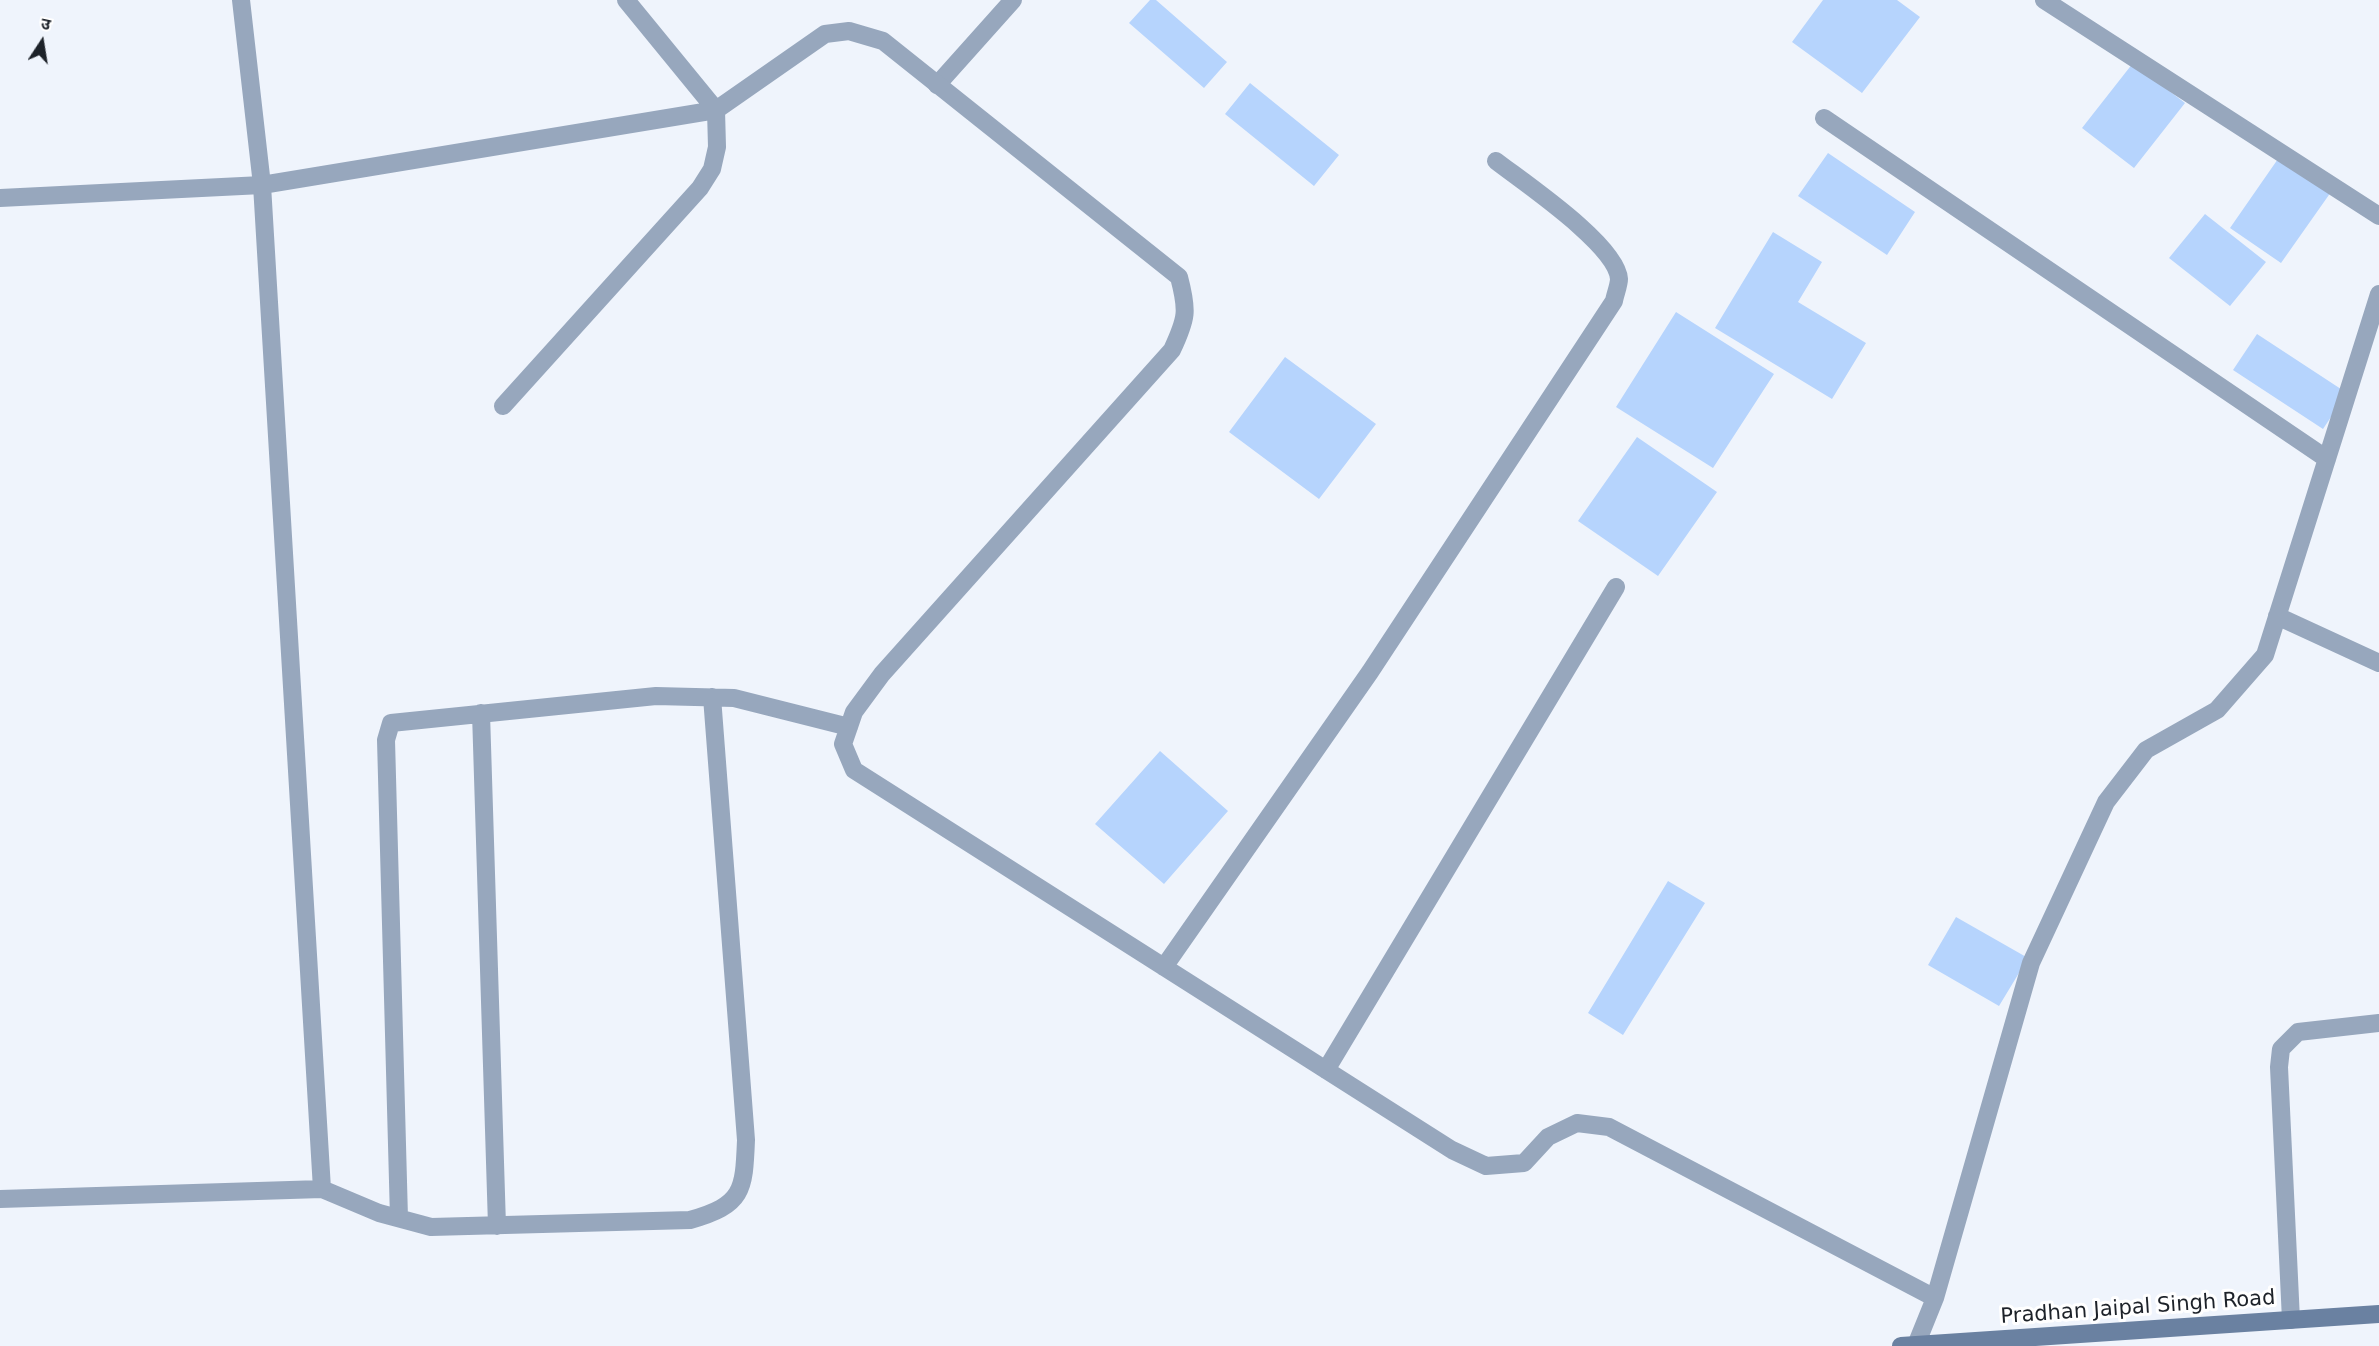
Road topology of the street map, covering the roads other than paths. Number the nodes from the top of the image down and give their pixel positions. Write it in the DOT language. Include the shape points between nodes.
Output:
graph roads {
  1 [pos="241,0"];
  2 [pos="626,0"];
  3 [pos="1013,0"];
  4 [pos="2044,0"];
  5 [pos="937,85"];
  6 [pos="716,110"];
  7 [pos="1824,118"];
  8 [pos="1496,161"];
  9 [pos="262,185"];
  10 [pos="0,198"];
  11 [pos="2379,216"];
  12 [pos="2379,294"];
  13 [pos="503,406"];
  14 [pos="2327,459"];
  15 [pos="1616,587"];
  16 [pos="2277,616"];
  17 [pos="2379,663"];
  18 [pos="712,697"];
  19 [pos="481,713"];
  20 [pos="849,727"];
  21 [pos="1164,967"];
  22 [pos="2379,1023"];
  23 [pos="1326,1070"];
  24 [pos="322,1189"];
  25 [pos="0,1199"];
  26 [pos="399,1218"];
  27 [pos="497,1226"];
  28 [pos="1935,1298"];
  29 [pos="2379,1314"];
  30 [pos="2290,1320"];
  31 [pos="1908,1345"];
  1 -- 9 [label="street"];
  2 -- 6 [label="street"];
  3 -- 5 [label="street"];
  4 -- 11 [label="street"];
  5 -- 6 [label="street" via="883,41 849,31 825,34"];
  5 -- 20 [label="street" via="1179,277 1185,298 1185,321 1172,350 882,674 854,712"];
  6 -- 9 [label="street"];
  6 -- 13 [label="street" via="717,147 712,169 700,188"];
  7 -- 14 [label="street"];
  8 -- 21 [label="street" via="1583,228 1611,259 1619,278 1614,301 1370,672"];
  9 -- 10 [label="street"];
  9 -- 24 [label="street"];
  12 -- 14 [label="street"];
  14 -- 16 [label="street"];
  15 -- 23 [label="street"];
  16 -- 17 [label="street"];
  16 -- 28 [label="street" via="2265,656 2217,710 2146,750 2106,802 2031,963"];
  18 -- 19 [label="street" via="656,696"];
  18 -- 20 [label="street" via="776,707"];
  18 -- 27 [label="street" via="746,1140 745,1178 735,1200 714,1213 690,1220"];
  19 -- 26 [label="street" via="391,723 386,740"];
  19 -- 27 [label="street"];
  20 -- 21 [label="street" via="843,744 854,770"];
  21 -- 23 [label="street"];
  22 -- 30 [label="street" via="2298,1032 2281,1049"];
  23 -- 28 [label="street" via="1452,1150 1486,1166 1524,1163 1548,1137 1577,1123 1609,1127"];
  24 -- 25 [label="street"];
  24 -- 26 [label="street"];
  26 -- 27 [label="street" via="431,1227"];
  28 -- 31 [label="street"];
  29 -- 30 [label="street, Pradhan Jaipal Singh Road"];
  30 -- 31 [label="street, Pradhan Jaipal Singh Road"];
}
